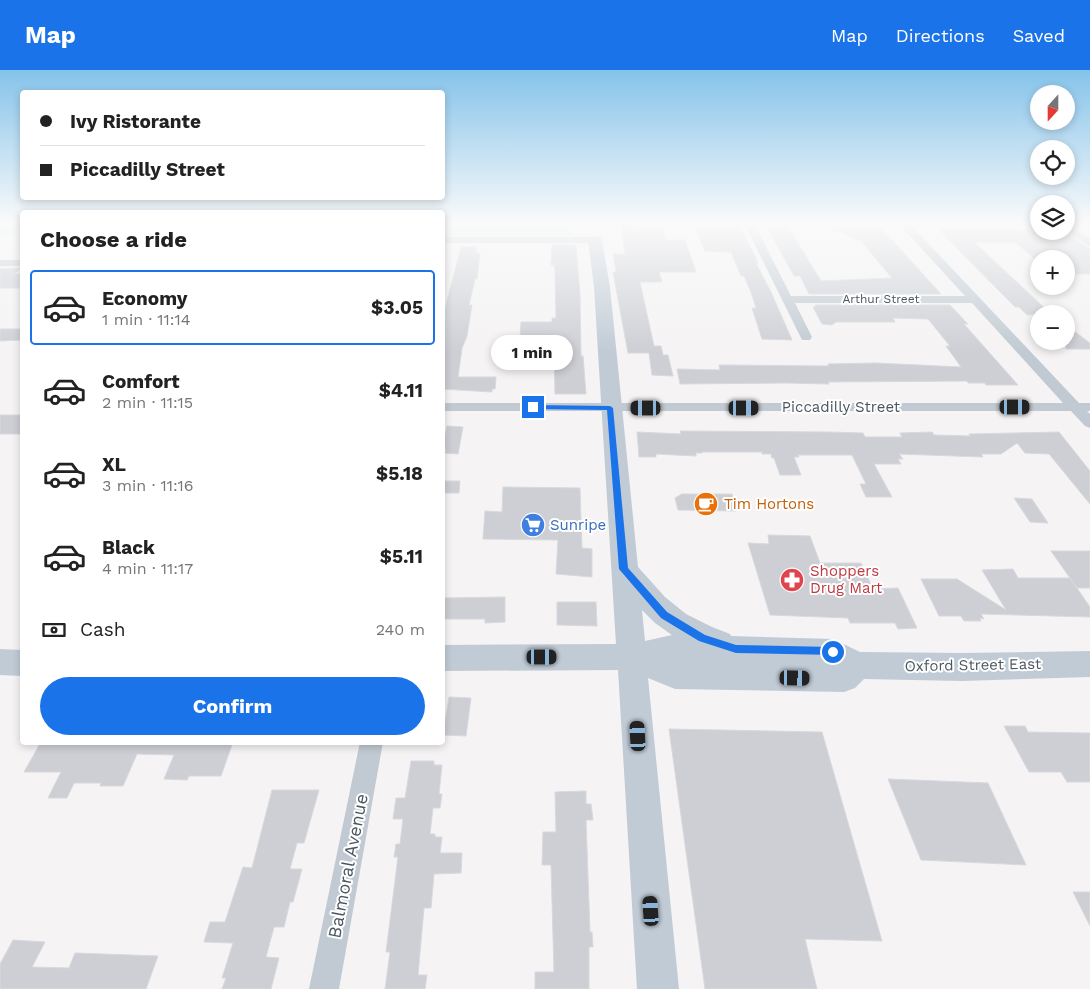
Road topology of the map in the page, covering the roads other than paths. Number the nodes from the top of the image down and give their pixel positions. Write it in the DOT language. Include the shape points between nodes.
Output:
graph roads {
  1 [pos="599,266"];
  2 [pos="771,266"];
  3 [pos="943,266"];
  4 [pos="788,299"];
  5 [pos="975,300"];
  6 [pos="806,337"];
  7 [pos="445,406"];
  8 [pos="1075,407"];
  9 [pos="1090,407"];
  10 [pos="610,408"];
  11 [pos="1090,423"];
  12 [pos="624,569"];
  13 [pos="736,649"];
  14 [pos="631,657"];
  15 [pos="445,658"];
  16 [pos="1090,664"];
  17 [pos="857,665"];
  18 [pos="371,745"];
  19 [pos="324,989"];
  20 [pos="658,989"];
  1 -- 10 [label="main road"];
  2 -- 4 [label="street"];
  3 -- 5 [label="street"];
  4 -- 5 [label="street, Arthur Street"];
  4 -- 6 [label="street"];
  5 -- 8 [label="street"];
  7 -- 10 [label="street, Piccadilly Street"];
  8 -- 9 [label="street, Piccadilly Street"];
  8 -- 10 [label="street, Piccadilly Street"];
  8 -- 11 [label="street"];
  10 -- 12 [label="main road"];
  12 -- 13 [label="main road" via="664,615 698,636"];
  12 -- 14 [label="main road"];
  13 -- 14 [label="main road, Oxford Street East" via="667,648"];
  13 -- 17 [label="main road, Oxford Street East" via="833,652"];
  14 -- 15 [label="main road, Oxford Street East"];
  14 -- 17 [label="main road, Oxford Street East" via="675,675 844,678"];
  14 -- 20 [label="main road"];
  16 -- 17 [label="main road, Oxford Street East"];
  18 -- 19 [label="street, Balmoral Avenue"];
}
